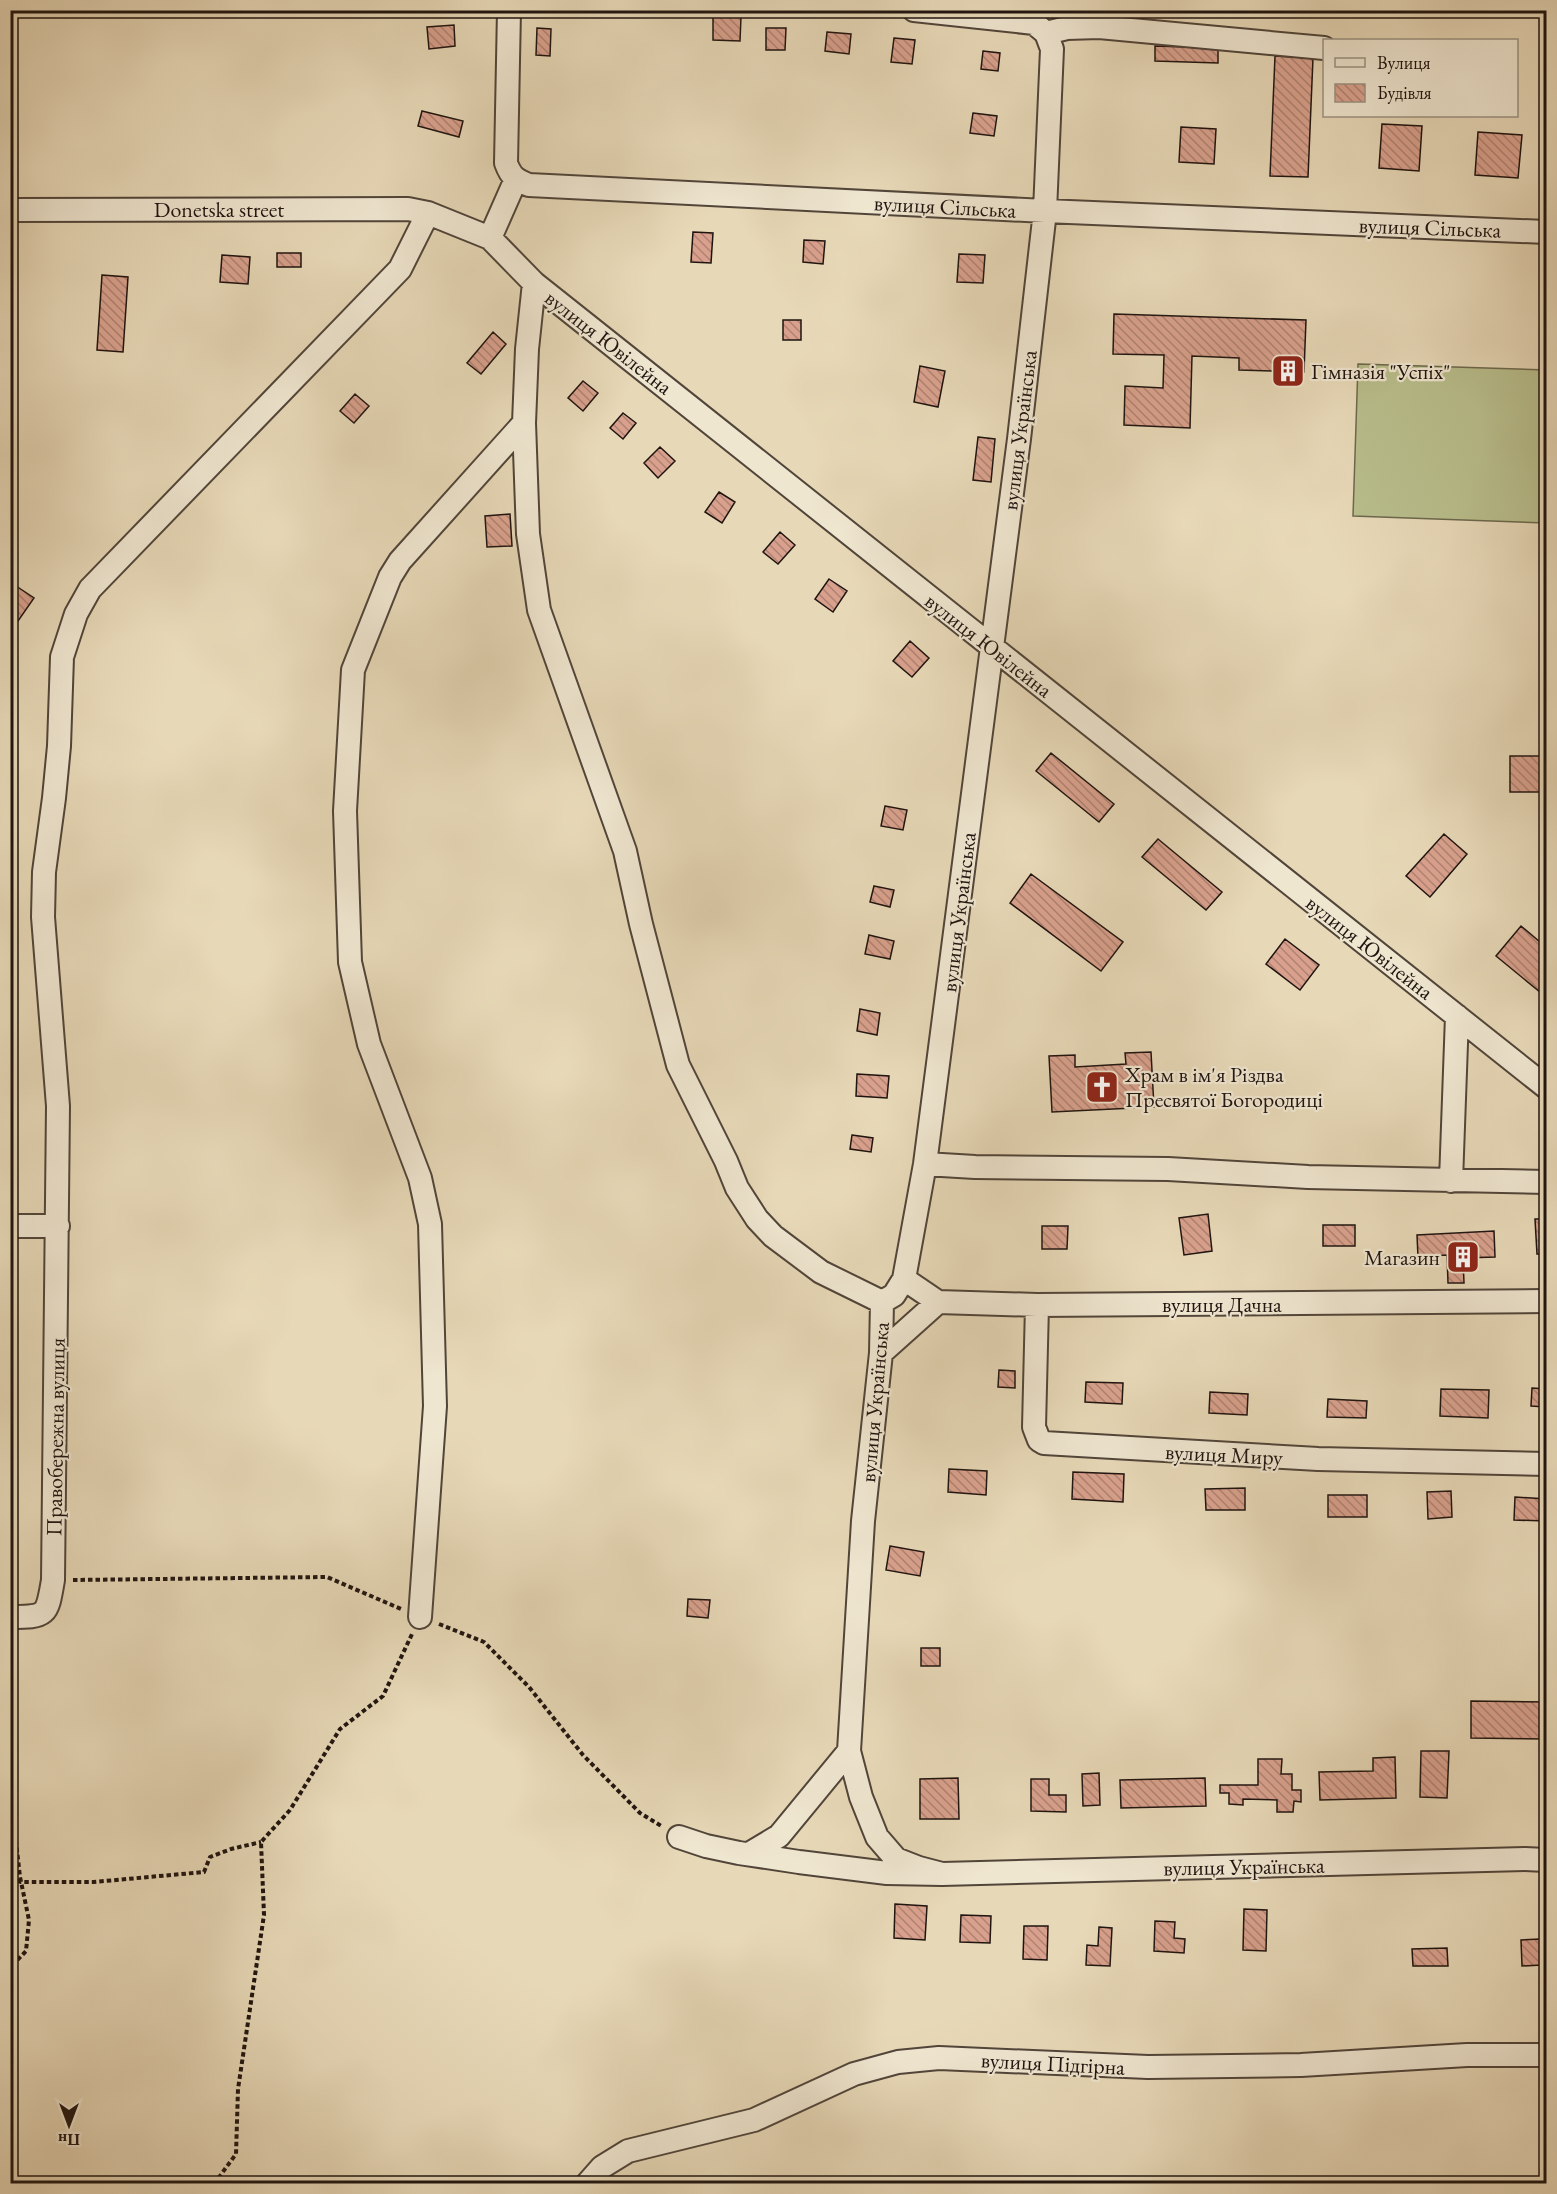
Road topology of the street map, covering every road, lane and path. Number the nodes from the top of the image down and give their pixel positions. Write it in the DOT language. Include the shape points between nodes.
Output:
graph roads {
  1 [pos="509,10"];
  2 [pos="914,10"];
  3 [pos="1047,33"];
  4 [pos="1323,48"];
  5 [pos="516,179"];
  6 [pos="10,210"];
  7 [pos="1045,211"];
  8 [pos="428,213"];
  9 [pos="1546,232"];
  10 [pos="490,238"];
  11 [pos="534,283"];
  12 [pos="524,423"];
  13 [pos="992,647"];
  14 [pos="1457,1016"];
  15 [pos="1546,1087"];
  16 [pos="925,1164"];
  17 [pos="1451,1181"];
  18 [pos="1546,1182"];
  19 [pos="10,1226"];
  20 [pos="58,1226"];
  21 [pos="904,1279"];
  22 [pos="1546,1301"];
  23 [pos="882,1302"];
  24 [pos="938,1302"];
  25 [pos="1037,1305"];
  26 [pos="880,1353"];
  27 [pos="1546,1464"];
  28 [pos="53,1580"];
  29 [pos="10,1617"];
  30 [pos="420,1617"];
  31 [pos="849,1751"];
  32 [pos="10,1788"];
  33 [pos="796,1816"];
  34 [pos="15,1822"];
  35 [pos="10,1827"];
  36 [pos="679,1837"];
  37 [pos="261,1842"];
  38 [pos="749,1854"];
  39 [pos="1546,1860"];
  40 [pos="799,1862"];
  41 [pos="942,1874"];
  42 [pos="10,1878"];
  43 [pos="21,1882"];
  44 [pos="10,1968"];
  45 [pos="1546,2055"];
  46 [pos="214,2184"];
  47 [pos="587,2184"];
  1 -- 5 [label="street" via="507,163 509,173"];
  2 -- 3 [label="street" via="1034,23"];
  3 -- 4 [label="street" via="1067,27 1099,27"];
  3 -- 7 [label="street, вулиця Українська" via="1052,49"];
  5 -- 7 [label="street, вулиця Сільська" via="548,186"];
  5 -- 10 [label="street"];
  6 -- 8 [label="street, Donetska street" via="408,208"];
  7 -- 9 [label="street, вулиця Сільська"];
  7 -- 13 [label="street, вулиця Українська"];
  8 -- 10 [label="street, вулиця Ювілейна"];
  8 -- 20 [label="street, Правобережна вулиця" via="400,269 90,589 76,614 62,657 55,787 44,872 43,917 58,1106"];
  10 -- 11 [label="street, вулиця Ювілейна"];
  11 -- 12 [label="street"];
  11 -- 13 [label="street, вулиця Ювілейна"];
  12 -- 23 [label="street" via="528,534 539,610 625,851 678,1065 737,1188 757,1220 821,1272"];
  12 -- 30 [label="street" via="400,561 390,576 353,670 345,811 350,962 369,1044 420,1178 430,1224 435,1406"];
  13 -- 14 [label="street, вулиця Ювілейна"];
  13 -- 16 [label="street, вулиця Українська"];
  14 -- 15 [label="street, вулиця Ювілейна"];
  14 -- 17 [label="street"];
  16 -- 17 [label="street"];
  16 -- 21 [label="street, вулиця Українська"];
  17 -- 18 [label="street"];
  19 -- 20 [label="street"];
  20 -- 28 [label="street, Правобережна вулиця"];
  21 -- 23 [label="street, вулиця Українська" via="894,1295"];
  21 -- 24 [label="street"];
  22 -- 25 [label="street, вулиця Дачна"];
  23 -- 26 [label="street, вулиця Українська"];
  24 -- 25 [label="street, вулиця Дачна"];
  24 -- 26 [label="street"];
  25 -- 27 [label="street, вулиця Миру" via="1034,1427 1044,1443 1318,1459"];
  26 -- 31 [label="street, вулиця Українська" via="863,1521"];
  28 -- 29 [label="street, Правобережна вулиця" via="44,1612 38,1617"];
  28 -- 30 [label="path" via="327,1577"];
  30 -- 36 [label="path" via="484,1642 529,1688 583,1755 640,1813"];
  30 -- 37 [label="path" via="383,1696 340,1729 290,1810"];
  31 -- 33 [label="street"];
  31 -- 41 [label="street, вулиця Українська" via="877,1837 896,1859"];
  32 -- 34 [label="path"];
  33 -- 38 [label="street" via="779,1836"];
  33 -- 40 [label="street"];
  34 -- 35 [label="path"];
  34 -- 43 [label="path"];
  36 -- 38 [label="street, вулиця Українська"];
  37 -- 43 [label="path" via="210,1857 204,1872 94,1882"];
  37 -- 46 [label="path" via="264,1915 238,2089 237,2154"];
  38 -- 40 [label="street, вулиця Українська"];
  39 -- 41 [label="street, вулиця Українська"];
  40 -- 41 [label="street, вулиця Українська" via="887,1874"];
  42 -- 43 [label="path"];
  43 -- 44 [label="path" via="29,1920 26,1951"];
  45 -- 47 [label="street, вулиця Підгірна" via="1148,2067 939,2058 898,2062 854,2074 754,2120 628,2151 602,2167"];
}
